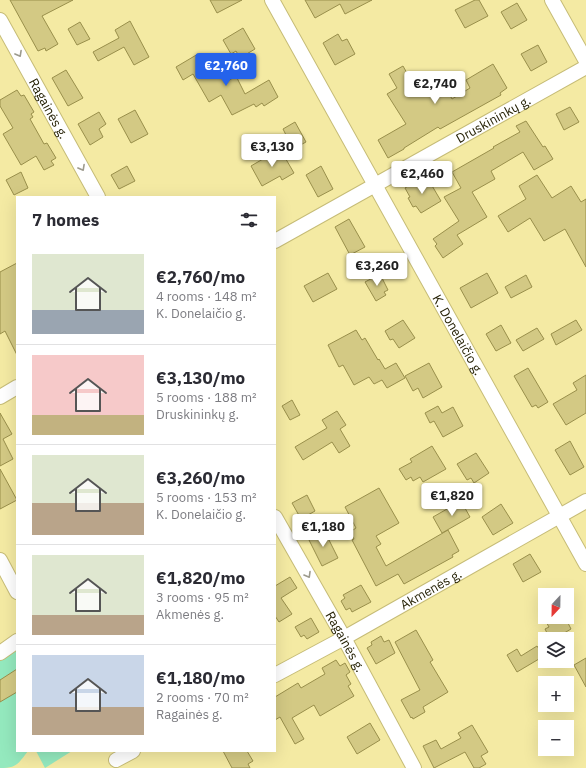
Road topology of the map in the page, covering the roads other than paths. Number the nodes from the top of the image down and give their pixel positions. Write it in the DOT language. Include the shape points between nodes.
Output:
graph roads {
  1 [pos="272,0"];
  2 [pos="552,0"];
  3 [pos="0,20"];
  4 [pos="586,62"];
  5 [pos="586,68"];
  6 [pos="374,186"];
  7 [pos="97,196"];
  8 [pos="276,240"];
  9 [pos="16,388"];
  10 [pos="0,397"];
  11 [pos="586,501"];
  12 [pos="559,517"];
  13 [pos="276,519"];
  14 [pos="0,560"];
  15 [pos="586,564"];
  16 [pos="16,590"];
  17 [pos="344,638"];
  18 [pos="16,642"];
  19 [pos="0,653"];
  20 [pos="276,674"];
  21 [pos="131,752"];
  22 [pos="115,760"];
  23 [pos="414,768"];
  1 -- 6 [label="street, K. Donelaičio g."];
  2 -- 4 [label="street"];
  3 -- 7 [label="street, Ragainės g., one-way"];
  5 -- 6 [label="street, Druskininkų g."];
  6 -- 8 [label="street, Druskininkų g."];
  6 -- 12 [label="street, K. Donelaičio g."];
  9 -- 10 [label="street"];
  11 -- 12 [label="street, Akmenės g."];
  12 -- 15 [label="street, K. Donelaičio g."];
  12 -- 17 [label="street, Akmenės g."];
  13 -- 17 [label="street, Ragainės g., one-way"];
  14 -- 16 [label="street"];
  17 -- 20 [label="street, Akmenės g."];
  17 -- 23 [label="street, Ragainės g."];
  18 -- 19 [label="street"];
  21 -- 22 [label="street"];
}
